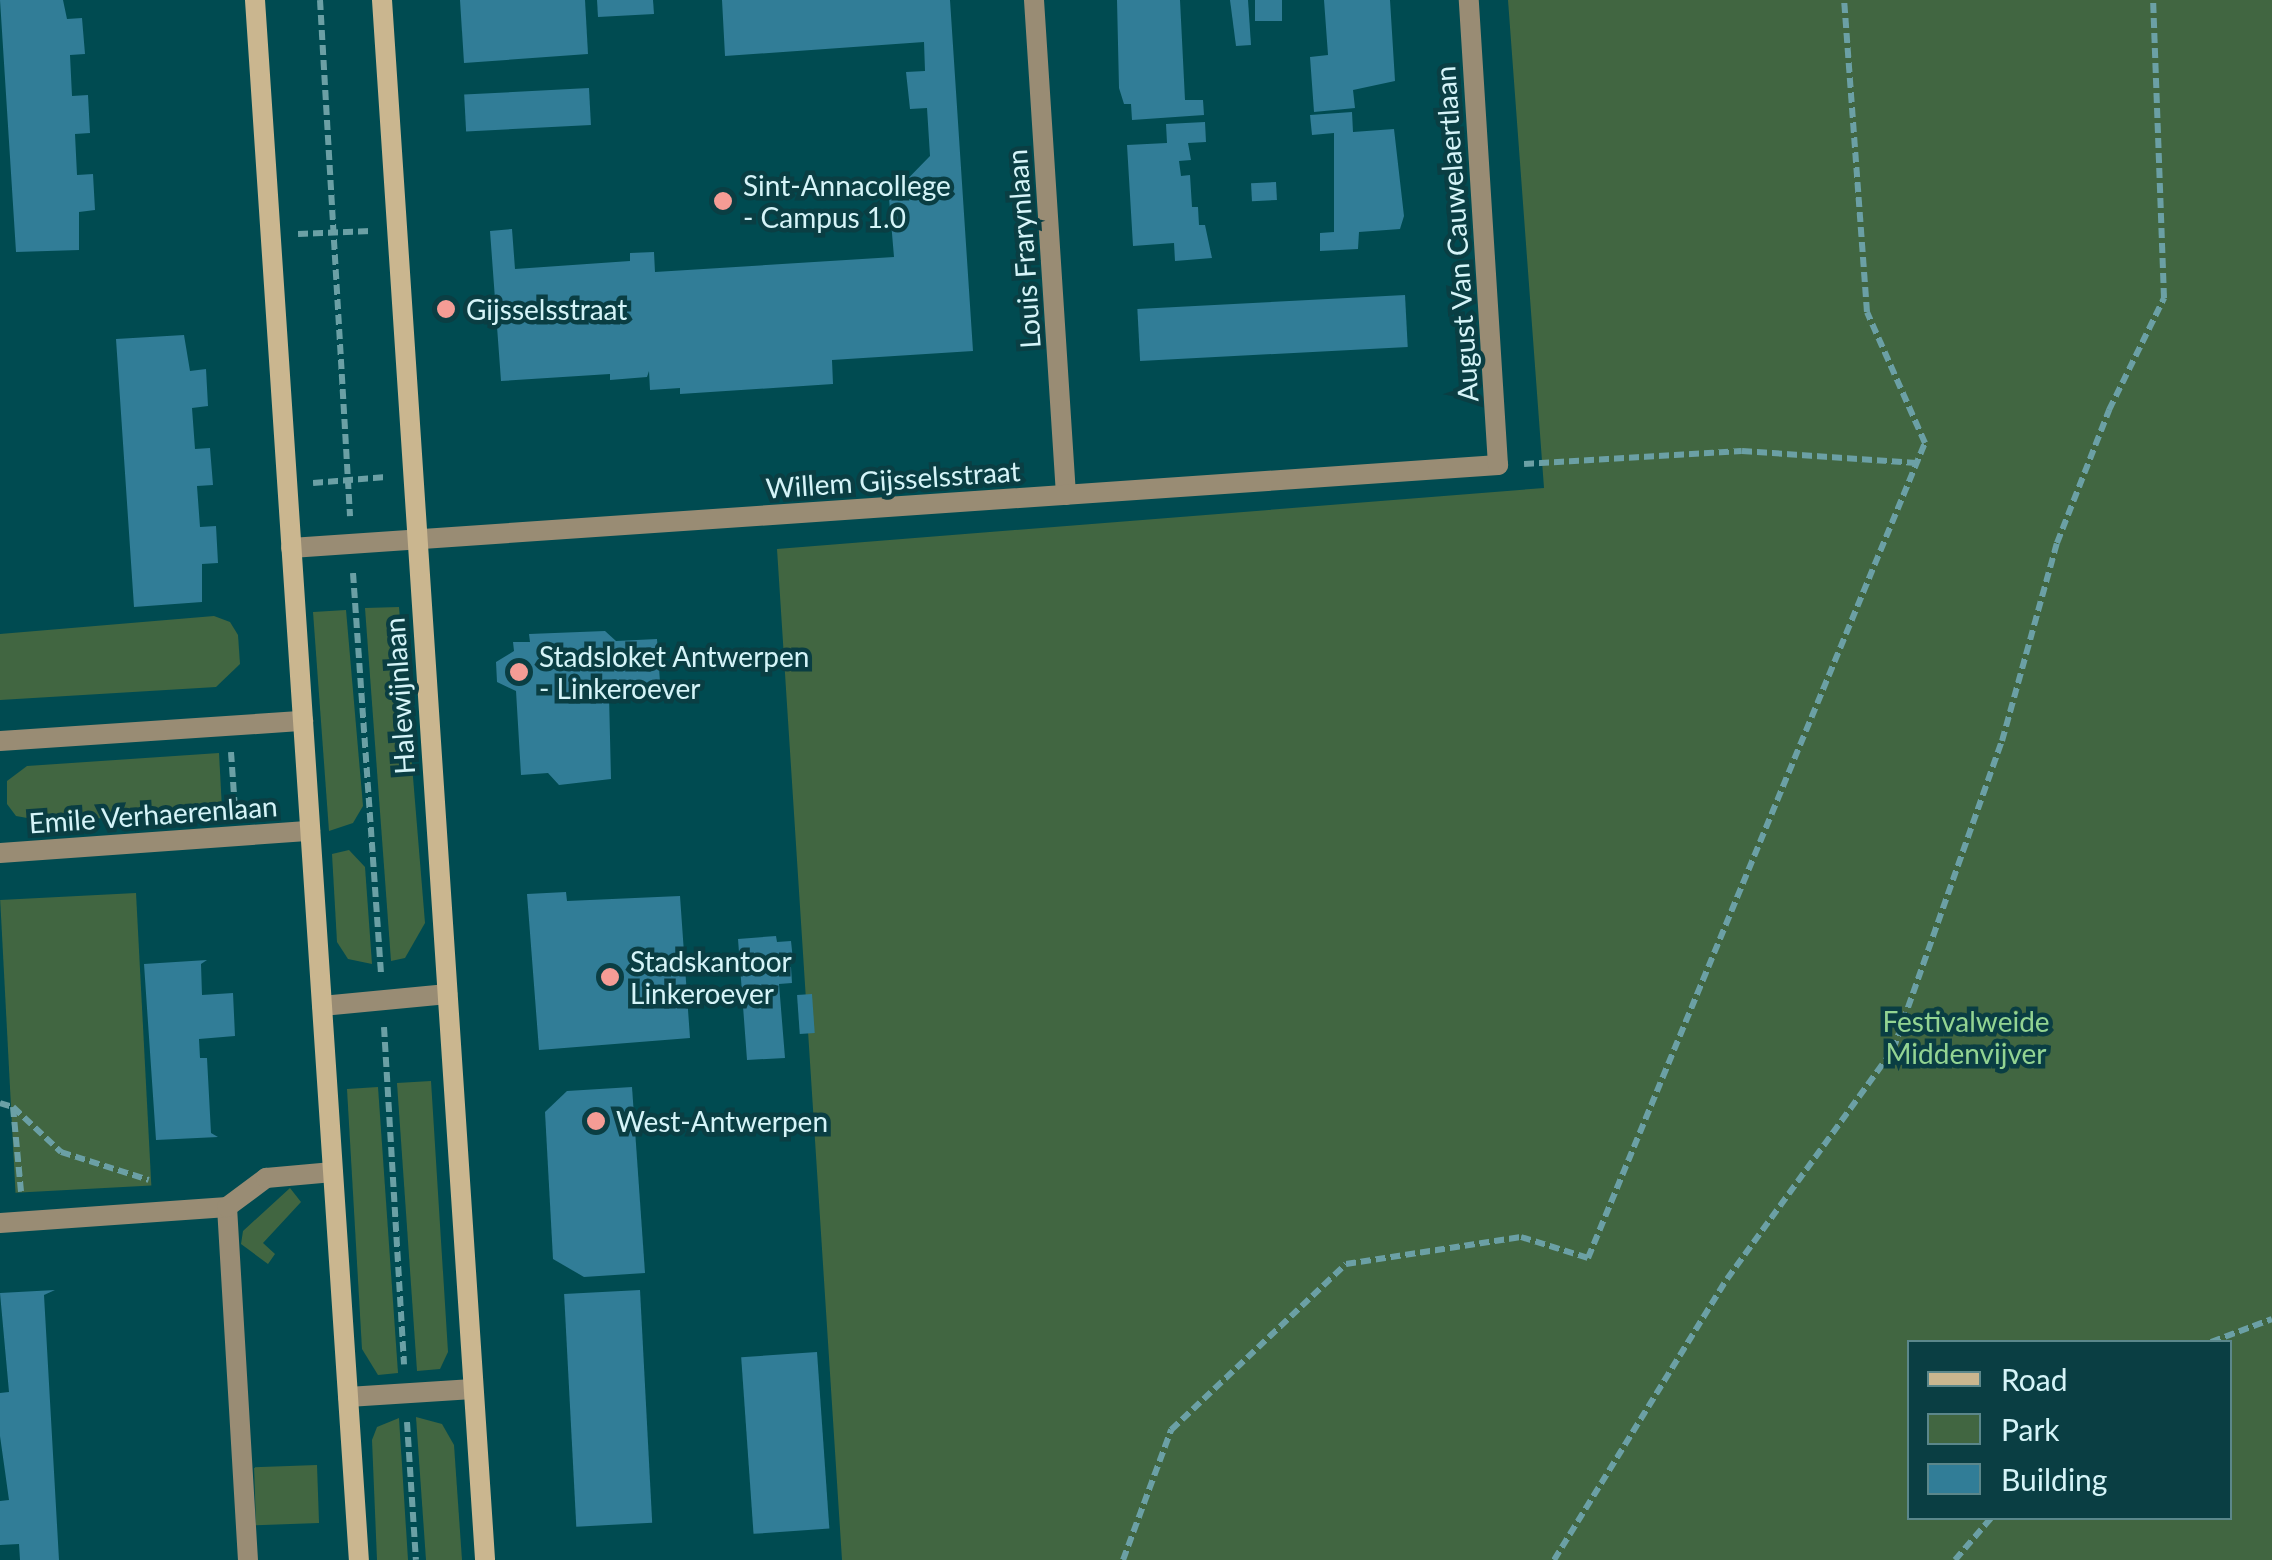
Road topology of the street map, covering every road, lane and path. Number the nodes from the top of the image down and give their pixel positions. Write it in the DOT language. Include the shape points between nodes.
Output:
graph roads {
  1 [pos="255,0"];
  2 [pos="320,0"];
  3 [pos="382,0"];
  4 [pos="1034,0"];
  5 [pos="1469,0"];
  6 [pos="1844,0"];
  7 [pos="2153,0"];
  8 [pos="397,229"];
  9 [pos="334,233"];
  10 [pos="271,236"];
  11 [pos="1917,464"];
  12 [pos="1498,466"];
  13 [pos="412,476"];
  14 [pos="349,480"];
  15 [pos="287,486"];
  16 [pos="1066,495"];
  17 [pos="416,538"];
  18 [pos="352,543"];
  19 [pos="291,548"];
  20 [pos="303,721"];
  21 [pos="229,726"];
  22 [pos="0,741"];
  23 [pos="310,831"];
  24 [pos="237,836"];
  25 [pos="0,853"];
  26 [pos="447,994"];
  27 [pos="382,1000"];
  28 [pos="322,1006"];
  29 [pos="0,1103"];
  30 [pos="13,1107"];
  31 [pos="333,1172"];
  32 [pos="227,1207"];
  33 [pos="186,1209"];
  34 [pos="24,1221"];
  35 [pos="0,1223"];
  36 [pos="2272,1320"];
  37 [pos="2217,1340"];
  38 [pos="473,1389"];
  39 [pos="406,1393"];
  40 [pos="348,1398"];
  41 [pos="1989,1520"];
  42 [pos="248,1560"];
  43 [pos="359,1560"];
  44 [pos="416,1560"];
  45 [pos="484,1560"];
  46 [pos="1123,1560"];
  47 [pos="1554,1560"];
  48 [pos="1954,1560"];
  1 -- 10 [label="main road"];
  2 -- 9 [label="path"];
  3 -- 8 [label="main road, Halewijnlaan"];
  4 -- 16 [label="street, Louis Frarynlaan"];
  5 -- 12 [label="street, August Van Cauwelaertlaan"];
  6 -- 11 [label="path" via="1867,312 1925,443"];
  7 -- 47 [label="path" via="2164,298 2062,527 2002,741 1894,1050 1728,1279"];
  8 -- 9 [label="path"];
  8 -- 13 [label="main road, Halewijnlaan"];
  9 -- 10 [label="path"];
  9 -- 14 [label="path"];
  10 -- 15 [label="main road"];
  11 -- 12 [label="path" via="1742,452"];
  11 -- 46 [label="path" via="1588,1258 1521,1237 1346,1264 1171,1430"];
  12 -- 16 [label="street, Willem Gijsselsstraat"];
  13 -- 14 [label="path"];
  13 -- 17 [label="main road, Halewijnlaan"];
  14 -- 15 [label="path"];
  14 -- 18 [label="path"];
  15 -- 19 [label="main road"];
  16 -- 17 [label="street, Willem Gijsselsstraat"];
  17 -- 18 [label="street, Willem Gijsselsstraat"];
  17 -- 26 [label="main road, Halewijnlaan"];
  18 -- 19 [label="street, Willem Gijsselsstraat"];
  18 -- 27 [label="path"];
  19 -- 20 [label="main road"];
  20 -- 21 [label="street"];
  20 -- 23 [label="main road"];
  21 -- 22 [label="street"];
  21 -- 24 [label="path"];
  23 -- 24 [label="street, Emile Verhaerenlaan"];
  23 -- 28 [label="main road"];
  24 -- 25 [label="street, Emile Verhaerenlaan"];
  26 -- 27 [label="street"];
  26 -- 38 [label="main road, Halewijnlaan"];
  27 -- 28 [label="street"];
  27 -- 39 [label="path"];
  28 -- 31 [label="main road"];
  29 -- 30 [label="path"];
  30 -- 33 [label="path" via="61,1152 160,1180"];
  30 -- 34 [label="path"];
  31 -- 32 [label="street" via="266,1178"];
  31 -- 40 [label="main road"];
  32 -- 33 [label="street"];
  32 -- 42 [label="street"];
  33 -- 34 [label="street"];
  34 -- 35 [label="street"];
  36 -- 37 [label="path"];
  38 -- 39 [label="street"];
  38 -- 45 [label="main road, Halewijnlaan"];
  39 -- 40 [label="street"];
  39 -- 44 [label="path"];
  40 -- 43 [label="main road"];
  41 -- 48 [label="path"];
}
